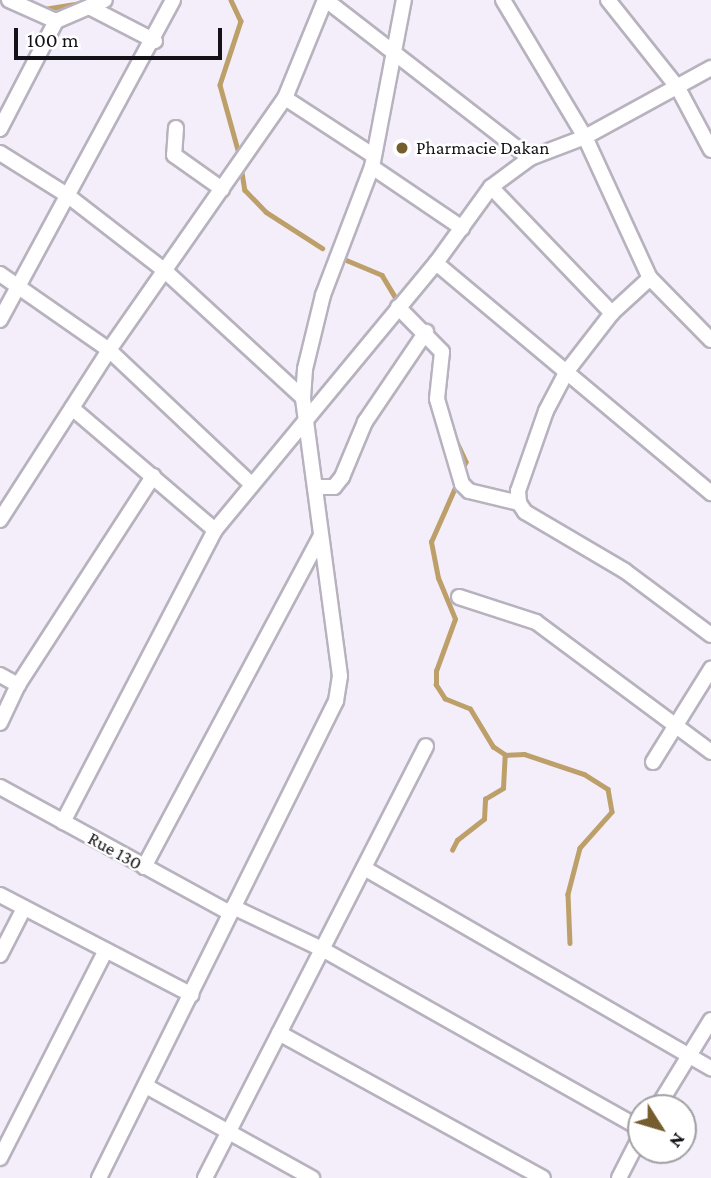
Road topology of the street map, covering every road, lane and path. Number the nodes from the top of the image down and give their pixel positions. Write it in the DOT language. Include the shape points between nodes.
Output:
graph roads {
  1 [pos="9,0"];
  2 [pos="105,0"];
  3 [pos="173,0"];
  4 [pos="325,0"];
  5 [pos="404,0"];
  6 [pos="503,0"];
  7 [pos="608,0"];
  8 [pos="91,8"];
  9 [pos="57,21"];
  10 [pos="155,41"];
  11 [pos="395,52"];
  12 [pos="711,68"];
  13 [pos="678,88"];
  14 [pos="285,98"];
  15 [pos="176,128"];
  16 [pos="0,129"];
  17 [pos="585,137"];
  18 [pos="711,150"];
  19 [pos="0,153"];
  20 [pos="530,158"];
  21 [pos="373,161"];
  22 [pos="491,187"];
  23 [pos="222,189"];
  24 [pos="66,195"];
  25 [pos="462,228"];
  26 [pos="436,263"];
  27 [pos="164,270"];
  28 [pos="0,274"];
  29 [pos="650,278"];
  30 [pos="18,287"];
  31 [pos="398,307"];
  32 [pos="612,313"];
  33 [pos="0,320"];
  34 [pos="426,332"];
  35 [pos="711,340"];
  36 [pos="109,350"];
  37 [pos="567,371"];
  38 [pos="303,398"];
  39 [pos="72,408"];
  40 [pos="306,420"];
  41 [pos="153,477"];
  42 [pos="251,484"];
  43 [pos="314,487"];
  44 [pos="711,493"];
  45 [pos="519,503"];
  46 [pos="0,520"];
  47 [pos="215,530"];
  48 [pos="321,535"];
  49 [pos="459,597"];
  50 [pos="711,635"];
  51 [pos="711,669"];
  52 [pos="0,675"];
  53 [pos="18,685"];
  54 [pos="0,723"];
  55 [pos="675,724"];
  56 [pos="426,746"];
  57 [pos="711,752"];
  58 [pos="653,762"];
  59 [pos="0,787"];
  60 [pos="64,822"];
  61 [pos="144,867"];
  62 [pos="364,867"];
  63 [pos="0,895"];
  64 [pos="24,908"];
  65 [pos="231,910"];
  66 [pos="322,949"];
  67 [pos="106,950"];
  68 [pos="0,955"];
  69 [pos="192,995"];
  70 [pos="711,1020"];
  71 [pos="279,1033"];
  72 [pos="690,1052"];
  73 [pos="711,1068"];
  74 [pos="146,1086"];
  75 [pos="665,1094"];
  76 [pos="627,1121"];
  77 [pos="230,1130"];
  78 [pos="0,1158"];
  79 [pos="627,1162"];
  80 [pos="99,1178"];
  81 [pos="205,1178"];
  82 [pos="312,1178"];
  83 [pos="543,1178"];
  84 [pos="619,1178"];
  1 -- 9 [label="street"];
  2 -- 8 [label="street"];
  3 -- 10 [label="street"];
  4 -- 11 [label="street"];
  4 -- 14 [label="street"];
  5 -- 11 [label="street"];
  6 -- 17 [label="street"];
  7 -- 13 [label="street"];
  8 -- 9 [label="street"];
  8 -- 10 [label="street"];
  9 -- 16 [label="street"];
  10 -- 24 [label="street"];
  11 -- 20 [label="street"];
  11 -- 21 [label="street"];
  12 -- 13 [label="street"];
  13 -- 17 [label="street"];
  13 -- 18 [label="street"];
  14 -- 21 [label="street"];
  14 -- 23 [label="street"];
  15 -- 23 [label="street" via="174,155"];
  17 -- 20 [label="street"];
  17 -- 29 [label="street"];
  19 -- 24 [label="street"];
  20 -- 22 [label="street"];
  21 -- 25 [label="street"];
  21 -- 38 [label="street" via="323,295"];
  22 -- 25 [label="street"];
  22 -- 32 [label="street"];
  23 -- 27 [label="street"];
  24 -- 27 [label="street"];
  24 -- 30 [label="street"];
  25 -- 26 [label="street"];
  26 -- 31 [label="street"];
  26 -- 37 [label="street"];
  27 -- 36 [label="street"];
  27 -- 38 [label="street"];
  28 -- 30 [label="street"];
  29 -- 32 [label="street"];
  29 -- 35 [label="street"];
  30 -- 33 [label="street"];
  30 -- 36 [label="street"];
  31 -- 34 [label="street"];
  31 -- 40 [label="street"];
  32 -- 37 [label="street"];
  34 -- 43 [label="street" via="365,422 342,477 334,487"];
  34 -- 45 [label="street" via="442,352 437,399 462,484 468,491"];
  36 -- 39 [label="street"];
  36 -- 42 [label="street"];
  37 -- 44 [label="street"];
  37 -- 45 [label="street" via="546,411 518,491"];
  38 -- 40 [label="street"];
  39 -- 41 [label="street"];
  39 -- 46 [label="street"];
  40 -- 42 [label="street"];
  40 -- 43 [label="street"];
  41 -- 47 [label="street"];
  41 -- 53 [label="street"];
  42 -- 47 [label="street"];
  43 -- 48 [label="street"];
  45 -- 50 [label="street" via="524,512 625,571"];
  47 -- 60 [label="street"];
  48 -- 61 [label="street"];
  48 -- 65 [label="street" via="340,676 335,701"];
  49 -- 55 [label="street" via="536,622"];
  51 -- 55 [label="street"];
  52 -- 53 [label="street"];
  53 -- 54 [label="street"];
  55 -- 57 [label="street"];
  55 -- 58 [label="street"];
  56 -- 62 [label="street"];
  59 -- 60 [label="street, Rue 130"];
  60 -- 61 [label="street, Rue 130"];
  61 -- 65 [label="street, Rue 130"];
  62 -- 66 [label="street"];
  62 -- 72 [label="street"];
  63 -- 64 [label="street"];
  64 -- 67 [label="street"];
  64 -- 68 [label="street"];
  65 -- 66 [label="street, Rue 130"];
  65 -- 69 [label="street"];
  66 -- 71 [label="street"];
  66 -- 76 [label="street, Rue 130"];
  67 -- 69 [label="street"];
  67 -- 78 [label="street"];
  69 -- 74 [label="street"];
  70 -- 72 [label="street"];
  71 -- 77 [label="street"];
  71 -- 83 [label="street"];
  72 -- 73 [label="street"];
  72 -- 75 [label="street"];
  74 -- 77 [label="street"];
  74 -- 80 [label="street"];
  77 -- 81 [label="street"];
  77 -- 82 [label="street"];
  79 -- 84 [label="street"];
}
